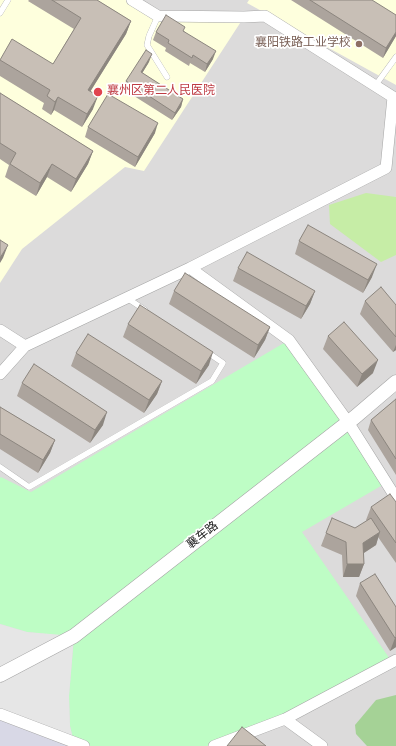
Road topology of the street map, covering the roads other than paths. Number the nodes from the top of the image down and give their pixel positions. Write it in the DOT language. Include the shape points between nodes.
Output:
graph roads {
  1 [pos="8,0"];
  2 [pos="132,0"];
  3 [pos="0,13"];
  4 [pos="158,16"];
  5 [pos="396,57"];
  6 [pos="167,77"];
  7 [pos="375,86"];
  8 [pos="190,268"];
  9 [pos="127,298"];
  10 [pos="152,316"];
  11 [pos="0,330"];
  12 [pos="25,346"];
  13 [pos="204,350"];
  14 [pos="0,374"];
  15 [pos="396,382"];
  16 [pos="348,422"];
  17 [pos="0,467"];
  18 [pos="396,498"];
  19 [pos="396,660"];
  20 [pos="0,674"];
  21 [pos="0,714"];
  22 [pos="285,719"];
  23 [pos="84,746"];
  24 [pos="214,746"];
  25 [pos="322,746"];
  1 -- 3 [label="lane"];
  2 -- 4 [label="street"];
  4 -- 6 [label="lane" via="147,45"];
  4 -- 7 [label="street" via="264,16"];
  5 -- 7 [label="lane"];
  7 -- 8 [label="street" via="393,97 386,168"];
  8 -- 9 [label="street"];
  8 -- 16 [label="street" via="289,340"];
  9 -- 10 [label="lane"];
  9 -- 12 [label="street"];
  11 -- 12 [label="street"];
  12 -- 14 [label="street"];
  13 -- 17 [label="lane" via="223,363 212,381 28,487"];
  15 -- 16 [label="street, 襄车路"];
  16 -- 18 [label="street"];
  16 -- 20 [label="street, 襄车路" via="74,636"];
  19 -- 22 [label="street"];
  21 -- 23 [label="street"];
  22 -- 24 [label="street"];
  22 -- 25 [label="street"];
}
